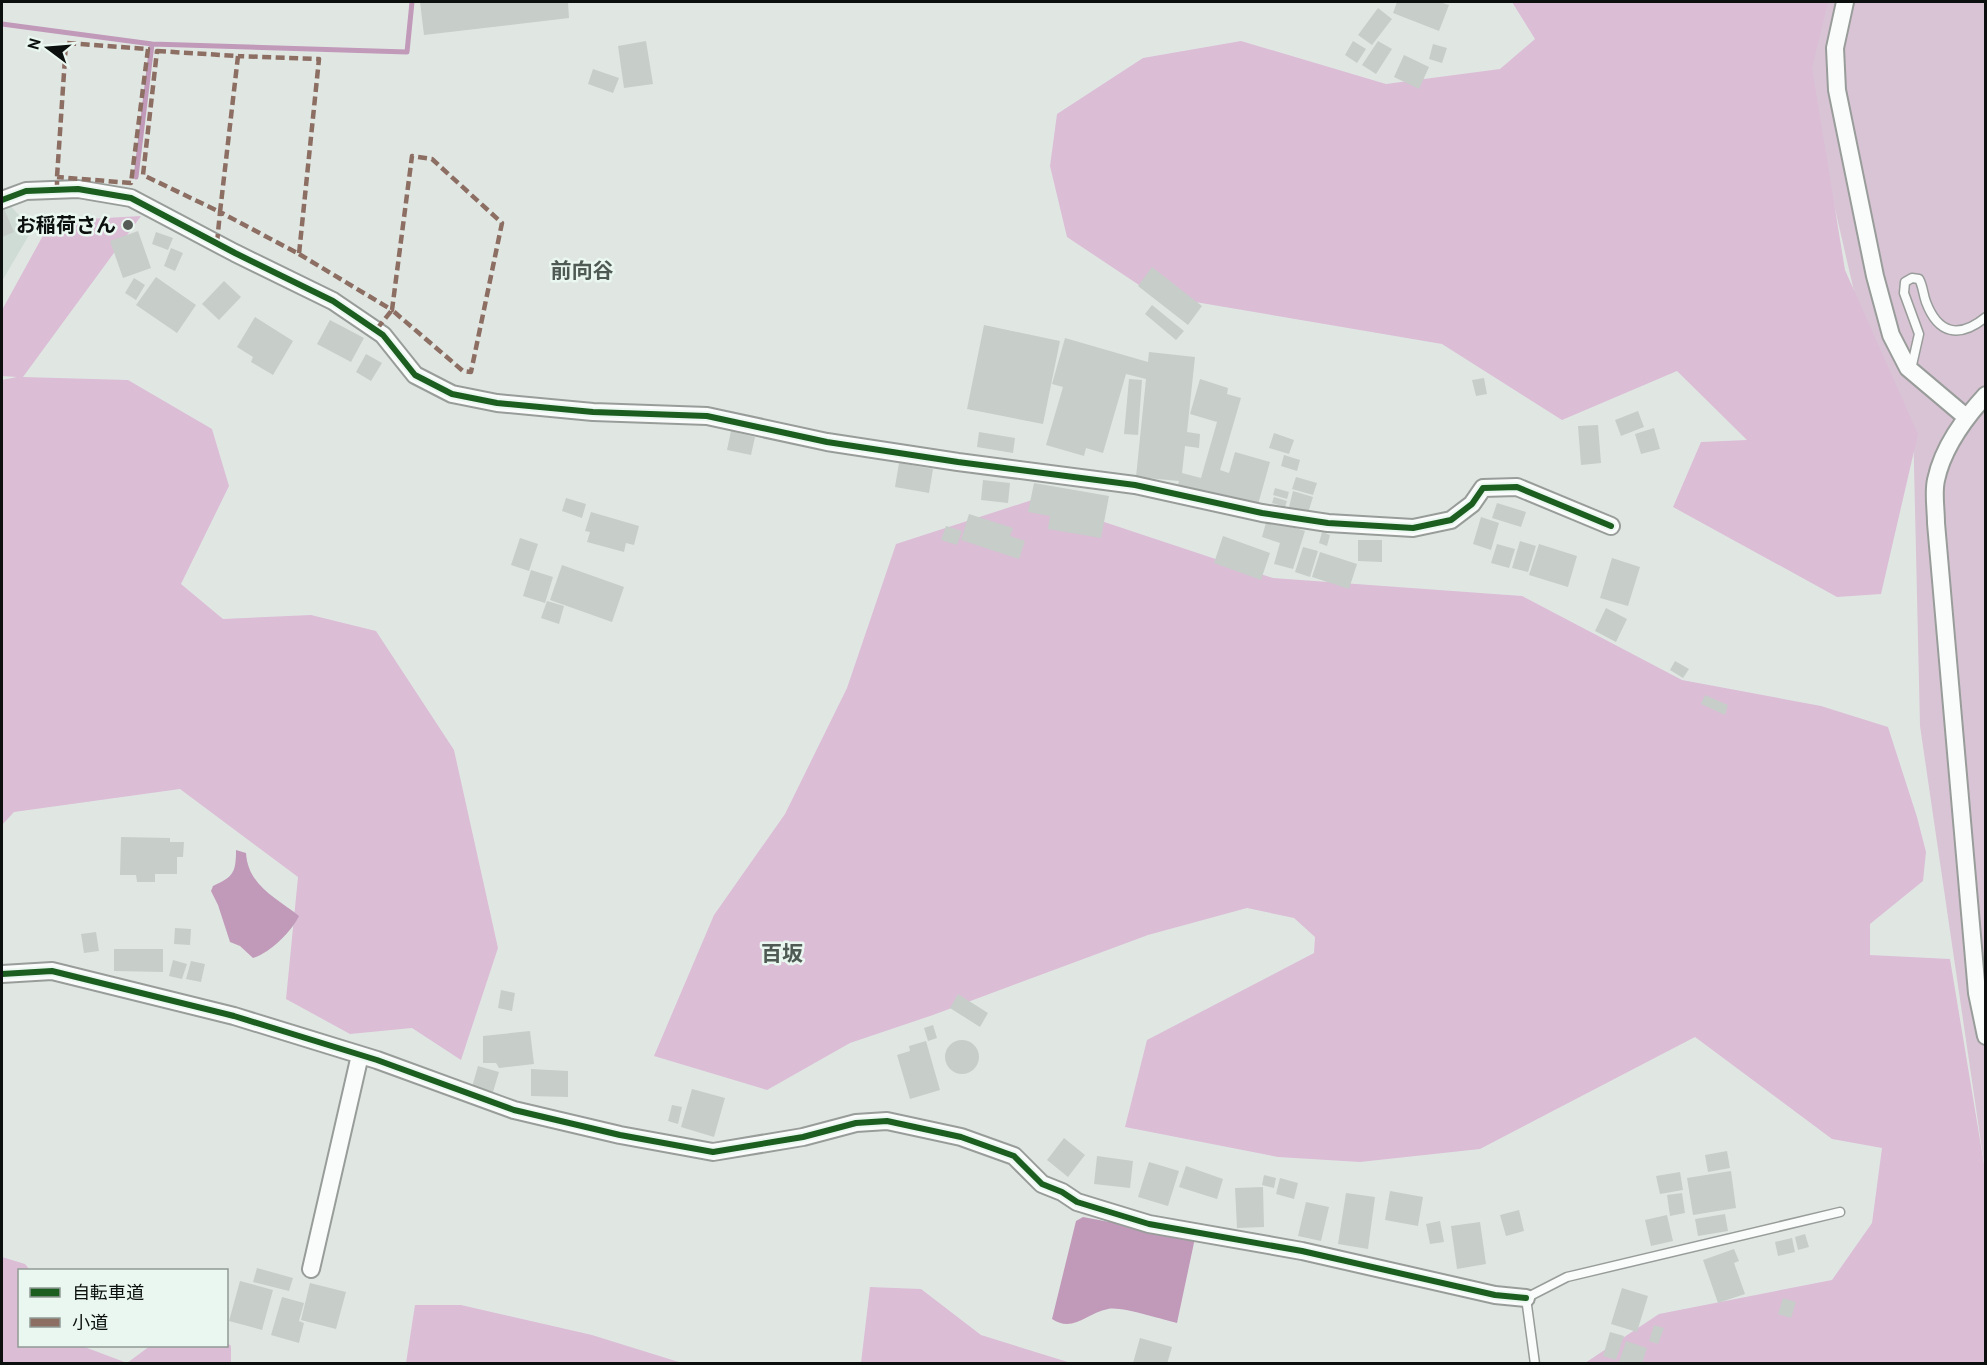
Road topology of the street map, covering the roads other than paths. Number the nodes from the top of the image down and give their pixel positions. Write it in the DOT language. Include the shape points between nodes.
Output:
graph roads {
  1 [pos="1845,2"];
  2 [pos="2,200"];
  3 [pos="1986,317"];
  4 [pos="1908,368"];
  5 [pos="1986,395"];
  6 [pos="1966,417"];
  7 [pos="1611,526"];
  8 [pos="2,974"];
  9 [pos="1986,1035"];
  10 [pos="360,1055"];
  11 [pos="1840,1212"];
  12 [pos="311,1269"];
  13 [pos="1526,1298"];
  14 [pos="1535,1364"];
  1 -- 4 [label="street" via="1835,48 1837,90 1875,276 1891,335"];
  2 -- 7 [label="street" via="27,191 78,189 131,198 333,301 383,335 415,375 452,394 497,404 707,416 827,442 1135,485 1328,523 1413,528 1451,520 1472,504 1483,488 1517,487"];
  3 -- 4 [label="lane" via="1968,328 1953,332 1945,329 1935,321 1919,279 1905,282 1904,293 1919,334"];
  4 -- 6 [label="street"];
  5 -- 6 [label="street"];
  6 -- 9 [label="street" via="1948,446 1935,481 1936,523 1977,993"];
  8 -- 10 [label="street" via="52,971 234,1016"];
  10 -- 12 [label="street"];
  10 -- 13 [label="street" via="514,1110 713,1152 887,1120 961,1137 1014,1156 1042,1184 1077,1202 1149,1224 1302,1251 1495,1295"];
  11 -- 13 [label="lane" via="1567,1277"];
  13 -- 14 [label="lane"];
}
